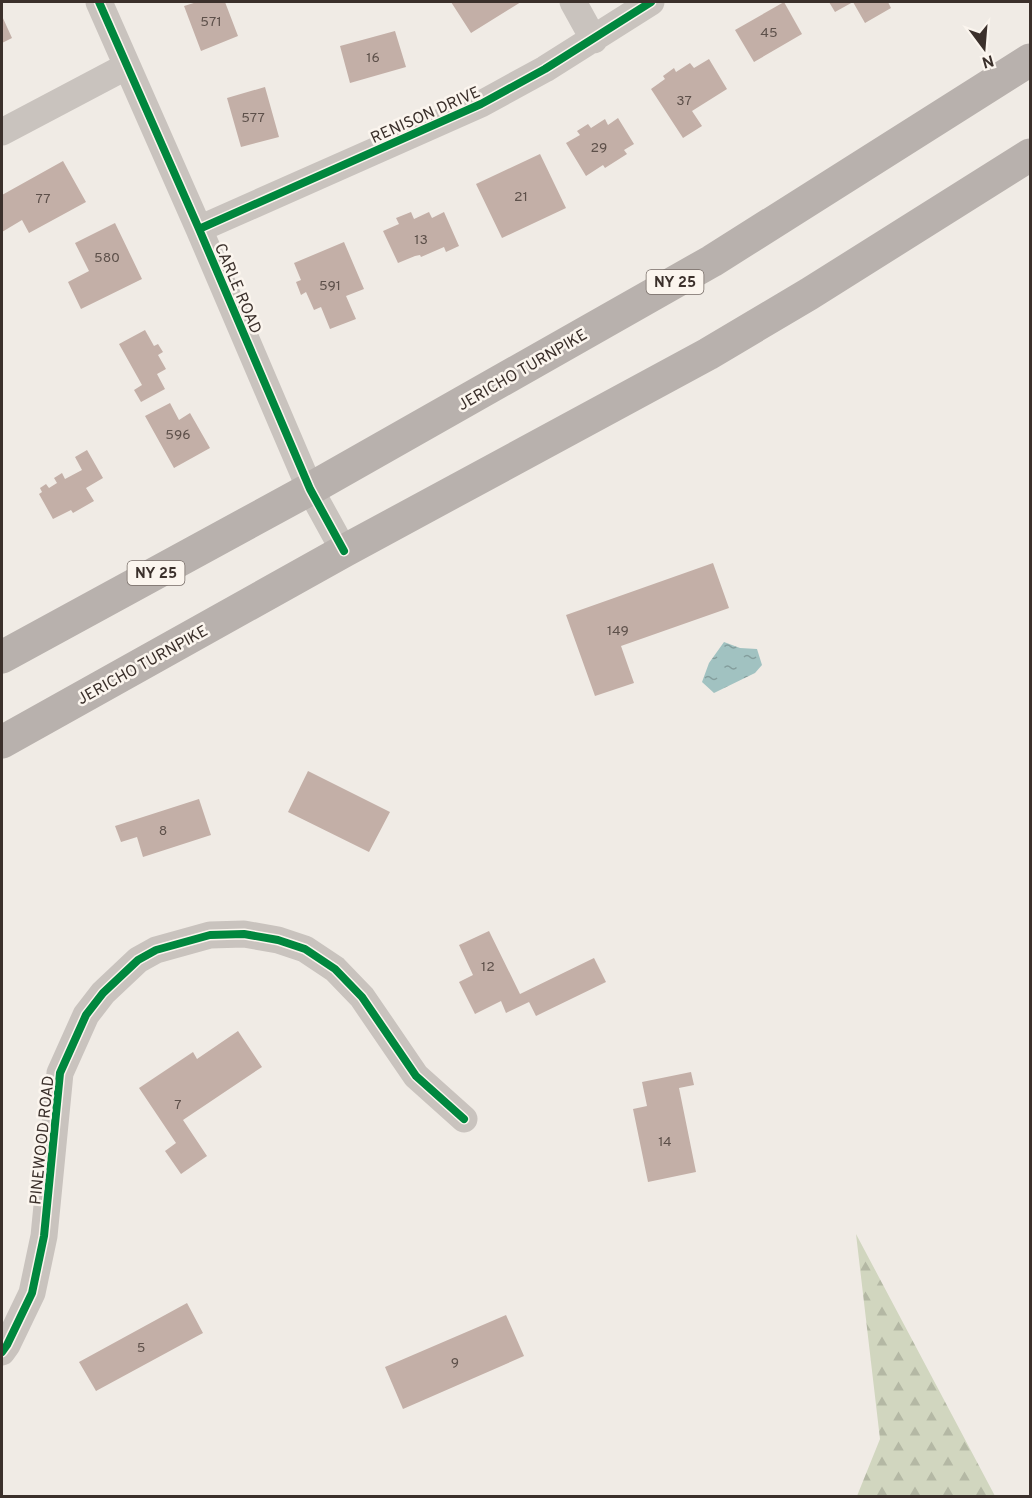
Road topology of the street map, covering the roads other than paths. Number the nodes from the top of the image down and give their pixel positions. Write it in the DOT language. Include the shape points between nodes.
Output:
graph roads {
  1 [pos="99,2"];
  2 [pos="573,2"];
  3 [pos="651,2"];
  4 [pos="594,40"];
  5 [pos="1030,60"];
  6 [pos="127,66"];
  7 [pos="2,132"];
  8 [pos="1030,155"];
  9 [pos="199,229"];
  10 [pos="310,489"];
  11 [pos="344,551"];
  12 [pos="2,657"];
  13 [pos="2,742"];
  14 [pos="464,1119"];
  15 [pos="2,1352"];
  1 -- 6 [label="street, CARLE ROAD"];
  2 -- 4 [label="street"];
  3 -- 4 [label="street, RENISON DRIVE"];
  4 -- 9 [label="street, RENISON DRIVE" via="481,104"];
  5 -- 10 [label="main road, JERICHO TURNPIKE / NY 25" via="712,261"];
  6 -- 7 [label="street"];
  6 -- 9 [label="street, CARLE ROAD"];
  8 -- 11 [label="main road, JERICHO TURNPIKE" via="708,354"];
  9 -- 10 [label="street, CARLE ROAD"];
  10 -- 11 [label="street, CARLE ROAD"];
  10 -- 12 [label="main road, JERICHO TURNPIKE / NY 25"];
  11 -- 13 [label="main road, JERICHO TURNPIKE"];
  14 -- 15 [label="street, PINEWOOD ROAD" via="416,1076 362,997 335,969 304,949 244,934 210,935 156,950 138,960 103,993 86,1015 60,1073 44,1236 32,1293"];
}
